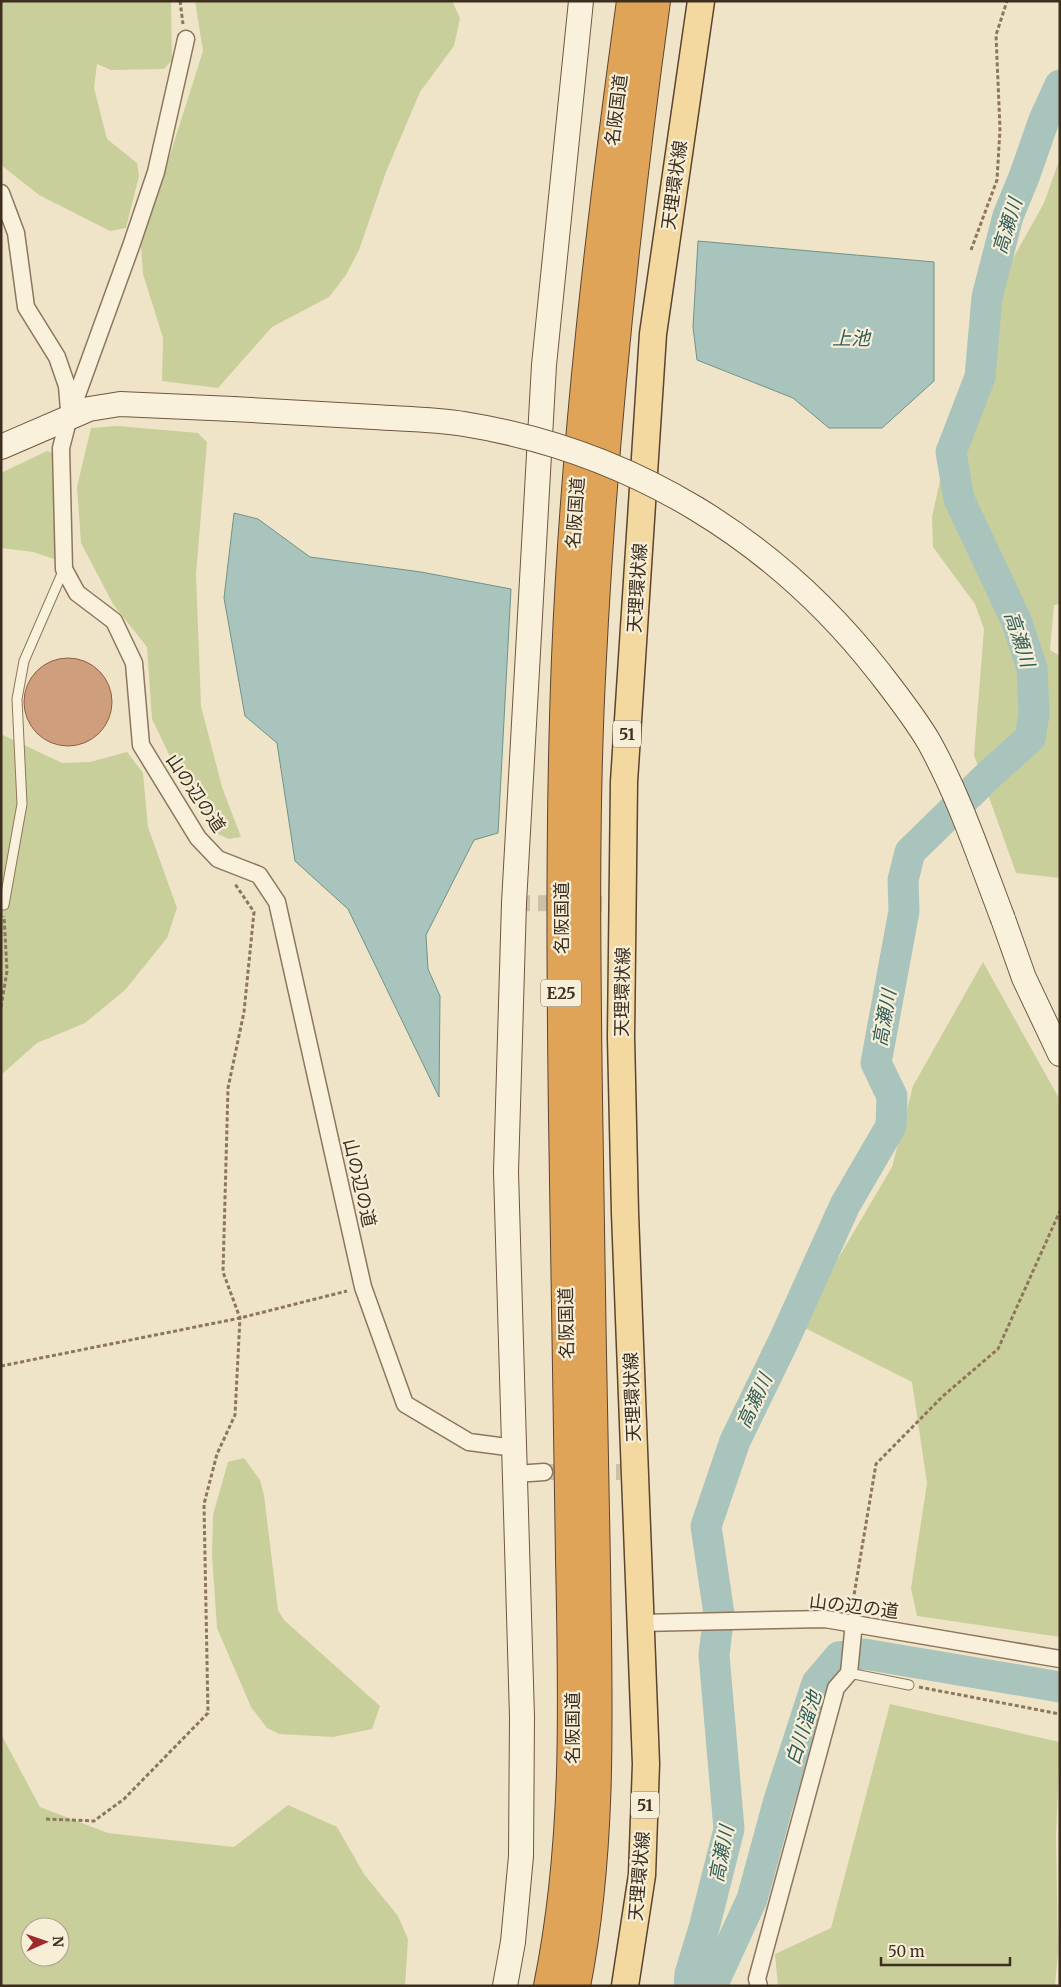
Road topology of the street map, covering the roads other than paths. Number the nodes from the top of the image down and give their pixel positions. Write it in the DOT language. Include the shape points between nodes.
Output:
graph roads {
  1 [pos="581,1"];
  2 [pos="630,1"];
  3 [pos="656,1"];
  4 [pos="701,1"];
  5 [pos="186,39"];
  6 [pos="1,193"];
  7 [pos="69,417"];
  8 [pos="1,447"];
  9 [pos="64,570"];
  10 [pos="4,905"];
  11 [pos="1060,1054"];
  12 [pos="515,1448"];
  13 [pos="544,1472"];
  14 [pos="516,1474"];
  15 [pos="641,1622"];
  16 [pos="854,1622"];
  17 [pos="1060,1660"];
  18 [pos="849,1673"];
  19 [pos="909,1685"];
  20 [pos="566,1874"];
  21 [pos="506,1986"];
  22 [pos="539,1986"];
  23 [pos="548,1986"];
  24 [pos="576,1986"];
  25 [pos="625,1986"];
  26 [pos="759,1986"];
  1 -- 12 [label="street" via="544,365 514,903 506,1172"];
  2 -- 20 [label="highway, 名阪国道 / E25" via="586,371 566,664 561,964 573,1718"];
  3 -- 24 [label="highway, 名阪国道 / E25" via="612,383 591,661 586,965 598,1716 592,1876"];
  4 -- 15 [label="main road, 天理環状線 / 51" via="653,334 624,782 621,1037 628,1471"];
  5 -- 7 [label="street" via="156,172"];
  6 -- 7 [label="street" via="16,233 26,307 56,357 67,386"];
  7 -- 8 [label="street"];
  7 -- 9 [label="street" via="62,448"];
  7 -- 11 [label="street, bridge" via="88,409 120,404 464,424 568,449 668,493 734,533 786,572 847,631 928,740 965,819 1024,978"];
  9 -- 10 [label="lane" via="24,661 17,699 22,804"];
  9 -- 12 [label="street, 山の辺の道" via="77,593 114,621 134,663 141,745 198,838 218,859 259,876 276,902 364,1287 405,1404 469,1442"];
  12 -- 14 [label="street"];
  13 -- 14 [label="street"];
  14 -- 21 [label="street" via="522,1717 521,1856"];
  15 -- 16 [label="street, 山の辺の道" via="825,1619"];
  15 -- 25 [label="main road, 天理環状線 / 51" via="646,1764 642,1874"];
  16 -- 17 [label="street, 山の辺の道"];
  16 -- 18 [label="street"];
  18 -- 19 [label="lane"];
  18 -- 26 [label="street" via="836,1688 820,1741 757,1979"];
  20 -- 22 [label="highway"];
  20 -- 23 [label="highway, 名阪国道 / E25"];
}
